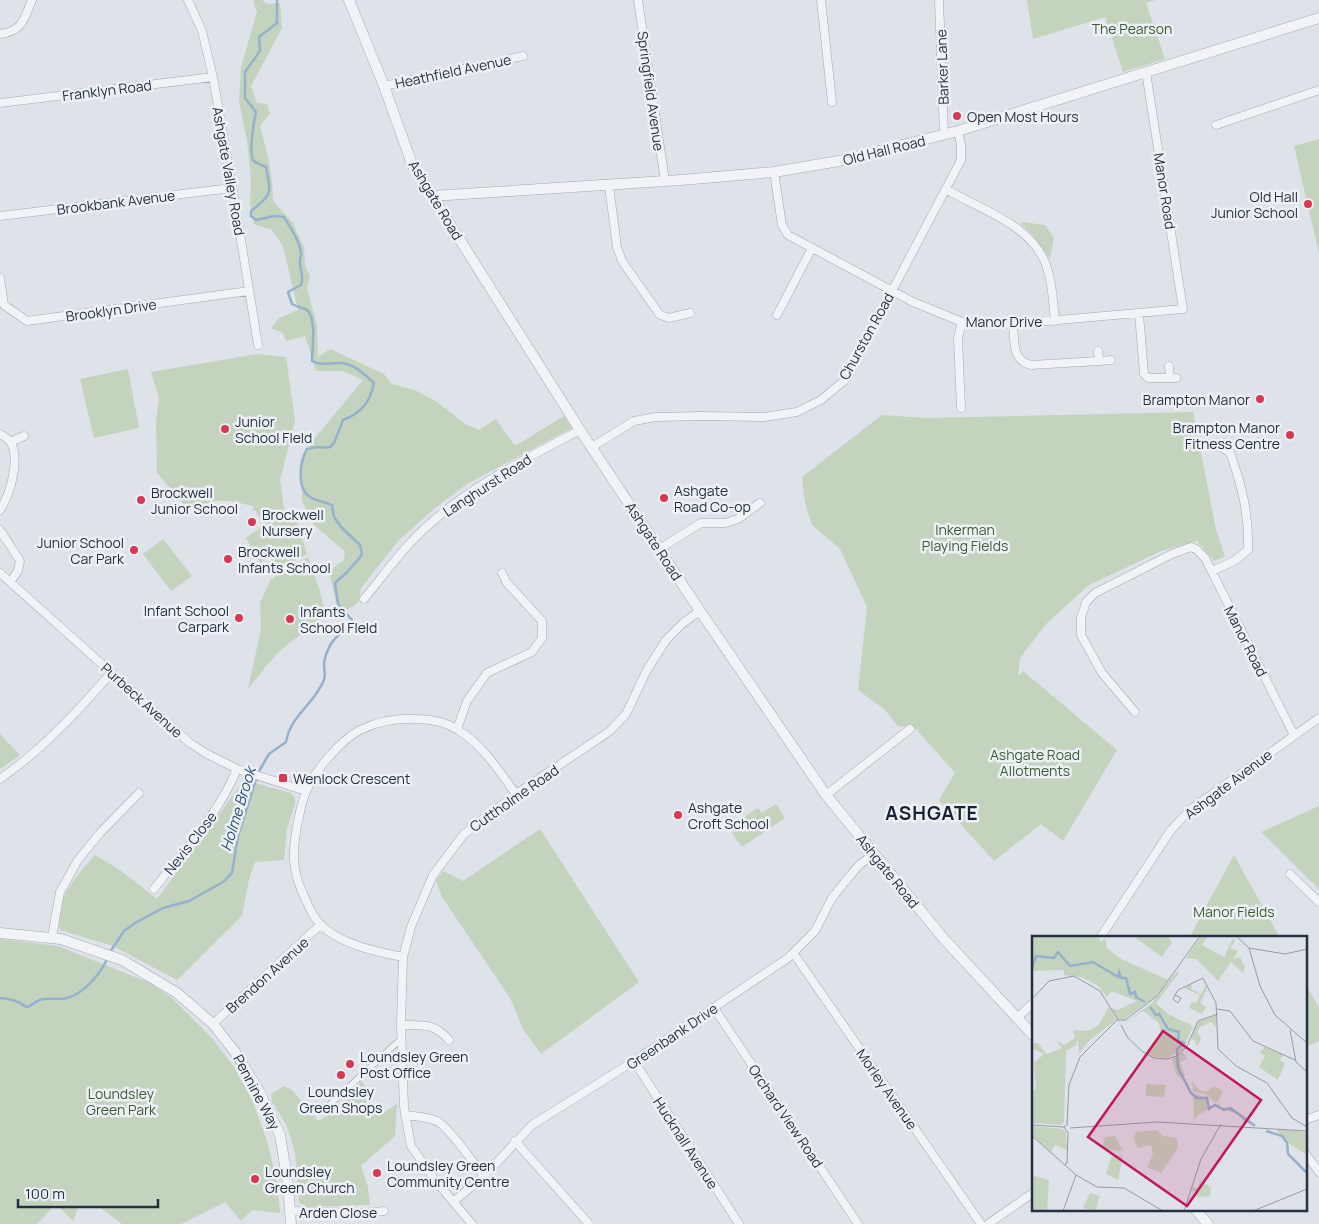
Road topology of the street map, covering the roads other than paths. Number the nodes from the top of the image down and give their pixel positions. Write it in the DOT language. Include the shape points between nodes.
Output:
graph roads {
  1 [pos="32,0"];
  2 [pos="188,0"];
  3 [pos="349,0"];
  4 [pos="638,0"];
  5 [pos="821,0"];
  6 [pos="940,0"];
  7 [pos="1319,18"];
  8 [pos="0,34"];
  9 [pos="523,56"];
  10 [pos="1146,72"];
  11 [pos="213,78"];
  12 [pos="384,86"];
  13 [pos="1319,90"];
  14 [pos="832,102"];
  15 [pos="0,103"];
  16 [pos="1216,125"];
  17 [pos="958,131"];
  18 [pos="944,135"];
  19 [pos="774,172"];
  20 [pos="665,181"];
  21 [pos="609,186"];
  22 [pos="232,188"];
  23 [pos="946,189"];
  24 [pos="432,196"];
  25 [pos="0,216"];
  26 [pos="812,248"];
  27 [pos="0,278"];
  28 [pos="892,290"];
  29 [pos="250,291"];
  30 [pos="1183,309"];
  31 [pos="690,313"];
  32 [pos="1139,314"];
  33 [pos="777,315"];
  34 [pos="1055,321"];
  35 [pos="962,322"];
  36 [pos="1013,324"];
  37 [pos="258,345"];
  38 [pos="1098,351"];
  39 [pos="1099,360"];
  40 [pos="1111,360"];
  41 [pos="1169,366"];
  42 [pos="961,408"];
  43 [pos="580,430"];
  44 [pos="0,434"];
  45 [pos="24,436"];
  46 [pos="10,442"];
  47 [pos="1236,446"];
  48 [pos="592,447"];
  49 [pos="1220,447"];
  50 [pos="1230,452"];
  51 [pos="760,503"];
  52 [pos="0,510"];
  53 [pos="0,530"];
  54 [pos="659,549"];
  55 [pos="1212,572"];
  56 [pos="0,573"];
  57 [pos="502,573"];
  58 [pos="10,582"];
  59 [pos="364,598"];
  60 [pos="700,612"];
  61 [pos="112,673"];
  62 [pos="1135,712"];
  63 [pos="1319,718"];
  64 [pos="457,728"];
  65 [pos="910,729"];
  66 [pos="1294,735"];
  67 [pos="237,769"];
  68 [pos="0,779"];
  69 [pos="306,791"];
  70 [pos="139,793"];
  71 [pos="516,794"];
  72 [pos="826,795"];
  73 [pos="874,854"];
  74 [pos="1290,874"];
  75 [pos="154,889"];
  76 [pos="1319,902"];
  77 [pos="320,926"];
  78 [pos="0,933"];
  79 [pos="1101,936"];
  80 [pos="52,937"];
  81 [pos="794,954"];
  82 [pos="403,957"];
  83 [pos="1032,1004"];
  84 [pos="714,1008"];
  85 [pos="1017,1018"];
  86 [pos="213,1024"];
  87 [pos="401,1025"];
  88 [pos="1032,1034"];
  89 [pos="402,1038"];
  90 [pos="449,1040"];
  91 [pos="634,1061"];
  92 [pos="326,1108"];
  93 [pos="405,1115"];
  94 [pos="1319,1115"];
  95 [pos="1306,1120"];
  96 [pos="515,1141"];
  97 [pos="1306,1154"];
  98 [pos="1319,1172"];
  99 [pos="484,1176"];
  100 [pos="1032,1193"];
  101 [pos="453,1202"];
  102 [pos="291,1212"];
  103 [pos="384,1212"];
  104 [pos="1198,1212"];
  105 [pos="291,1224"];
  106 [pos="472,1224"];
  107 [pos="589,1224"];
  108 [pos="739,1224"];
  109 [pos="858,1224"];
  110 [pos="981,1224"];
  111 [pos="988,1224"];
  112 [pos="1208,1224"];
  1 -- 8 [label="street" via="22,25 11,33"];
  2 -- 11 [label="street, Ashgate Valley Road" via="202,31"];
  3 -- 12 [label="street, Ashgate Road"];
  4 -- 20 [label="street, Springfield Avenue"];
  5 -- 14 [label="street"];
  6 -- 18 [label="street, Barker Lane"];
  7 -- 10 [label="street, Old Hall Road"];
  9 -- 12 [label="street, Heathfield Avenue"];
  10 -- 17 [label="street, Old Hall Road"];
  10 -- 30 [label="street, Manor Road"];
  11 -- 15 [label="street, Franklyn Road"];
  11 -- 22 [label="street, Ashgate Valley Road"];
  12 -- 24 [label="street, Ashgate Road" via="412,164"];
  13 -- 16 [label="street"];
  17 -- 18 [label="street, Old Hall Road"];
  17 -- 23 [label="street, Churston Road" via="961,160"];
  18 -- 19 [label="street, Old Hall Road" via="839,161"];
  19 -- 20 [label="street, Old Hall Road"];
  19 -- 26 [label="street, Manor Drive" via="782,225 788,234"];
  20 -- 21 [label="street, Old Hall Road"];
  21 -- 24 [label="street, Old Hall Road"];
  21 -- 31 [label="street" via="622,262 660,315 669,318"];
  22 -- 25 [label="street, Brookbank Avenue"];
  22 -- 29 [label="street, Ashgate Valley Road"];
  23 -- 28 [label="street, Churston Road"];
  23 -- 34 [label="street" via="1011,224 1033,244 1048,271"];
  24 -- 43 [label="street, Ashgate Road"];
  26 -- 28 [label="street, Manor Drive"];
  26 -- 33 [label="street"];
  27 -- 29 [label="street, Brooklyn Drive" via="4,305 27,322"];
  28 -- 35 [label="street, Manor Drive"];
  28 -- 48 [label="street, Churston Road" via="845,380 821,400 797,412 764,417 702,416 634,421"];
  29 -- 37 [label="street, Ashgate Valley Road"];
  30 -- 32 [label="street, Manor Drive"];
  32 -- 34 [label="street, Manor Drive"];
  32 -- 41 [label="street" via="1144,374 1148,378 1173,378"];
  34 -- 36 [label="street, Manor Drive"];
  35 -- 36 [label="street, Manor Drive"];
  35 -- 42 [label="street" via="958,338"];
  36 -- 39 [label="street" via="1016,351 1024,363"];
  38 -- 39 [label="street"];
  39 -- 40 [label="street"];
  43 -- 48 [label="street, Ashgate Road"];
  43 -- 59 [label="street, Langhurst Road" via="518,463 453,505 411,542"];
  44 -- 46 [label="street"];
  45 -- 46 [label="street"];
  46 -- 52 [label="street" via="14,460 12,476"];
  47 -- 50 [label="street"];
  48 -- 54 [label="street, Ashgate Road"];
  49 -- 50 [label="street"];
  50 -- 55 [label="street" via="1243,490 1248,550"];
  51 -- 54 [label="street" via="738,519 726,523 701,523"];
  53 -- 58 [label="street" via="20,561"];
  54 -- 60 [label="street, Ashgate Road"];
  55 -- 62 [label="street, Manor Road" via="1205,558 1191,546 1095,593 1086,602 1080,635 1102,673"];
  55 -- 66 [label="street, Manor Road"];
  56 -- 58 [label="street, Purbeck Avenue"];
  57 -- 64 [label="street" via="507,583 542,621 542,638 532,652 487,672 467,701"];
  58 -- 61 [label="street, Purbeck Avenue"];
  60 -- 71 [label="street, Cuttholme Road" via="666,640 626,714 610,731"];
  60 -- 72 [label="street, Ashgate Road"];
  61 -- 67 [label="street, Purbeck Avenue" via="190,743"];
  61 -- 68 [label="street" via="48,741"];
  63 -- 66 [label="street, Ashgate Avenue"];
  64 -- 69 [label="street" via="429,719 405,718 383,721 358,731 324,760"];
  64 -- 71 [label="street" via="477,744"];
  65 -- 72 [label="street"];
  66 -- 79 [label="street, Ashgate Avenue" via="1192,809 1170,830"];
  67 -- 69 [label="street, Purbeck Avenue"];
  67 -- 75 [label="street, Nevis Close" via="216,810"];
  69 -- 77 [label="street" via="292,853 298,885"];
  70 -- 80 [label="street" via="100,832 78,860 60,892"];
  71 -- 82 [label="street, Cuttholme Road" via="464,834 433,875 411,927"];
  72 -- 73 [label="street, Ashgate Road"];
  73 -- 81 [label="street, Greenbank Drive" via="859,865 844,883 832,898 815,931"];
  73 -- 85 [label="street, Ashgate Road" via="944,939"];
  74 -- 76 [label="street" via="1302,891"];
  77 -- 82 [label="street" via="372,951"];
  77 -- 86 [label="street, Brendon Avenue"];
  78 -- 80 [label="street, Pennine Way"];
  80 -- 86 [label="street, Pennine Way" via="129,964 178,994"];
  81 -- 84 [label="street, Greenbank Drive"];
  81 -- 110 [label="street, Morley Avenue"];
  82 -- 87 [label="street, Cuttholme Road"];
  83 -- 85 [label="street"];
  84 -- 91 [label="street, Greenbank Drive"];
  84 -- 109 [label="street, Orchard View Road"];
  85 -- 88 [label="street, Ashgate Road"];
  86 -- 102 [label="street, Pennine Way" via="236,1052 260,1091 280,1135"];
  87 -- 89 [label="street, Cuttholme Road"];
  87 -- 90 [label="street" via="424,1025 440,1030"];
  89 -- 92 [label="street"];
  89 -- 93 [label="street, Cuttholme Road"];
  91 -- 96 [label="street, Greenbank Drive" via="532,1125"];
  91 -- 108 [label="street, Hucknall Avenue"];
  93 -- 99 [label="street" via="438,1122"];
  93 -- 101 [label="street, Cuttholme Road" via="411,1146"];
  94 -- 95 [label="street"];
  96 -- 99 [label="street, Greenbank Drive"];
  96 -- 107 [label="street"];
  97 -- 98 [label="street"];
  99 -- 101 [label="street, Greenbank Drive"];
  100 -- 111 [label="street"];
  101 -- 106 [label="street, Cuttholme Road"];
  102 -- 103 [label="street, Arden Close"];
  102 -- 105 [label="street, Pennine Way"];
  104 -- 112 [label="street"];
}
